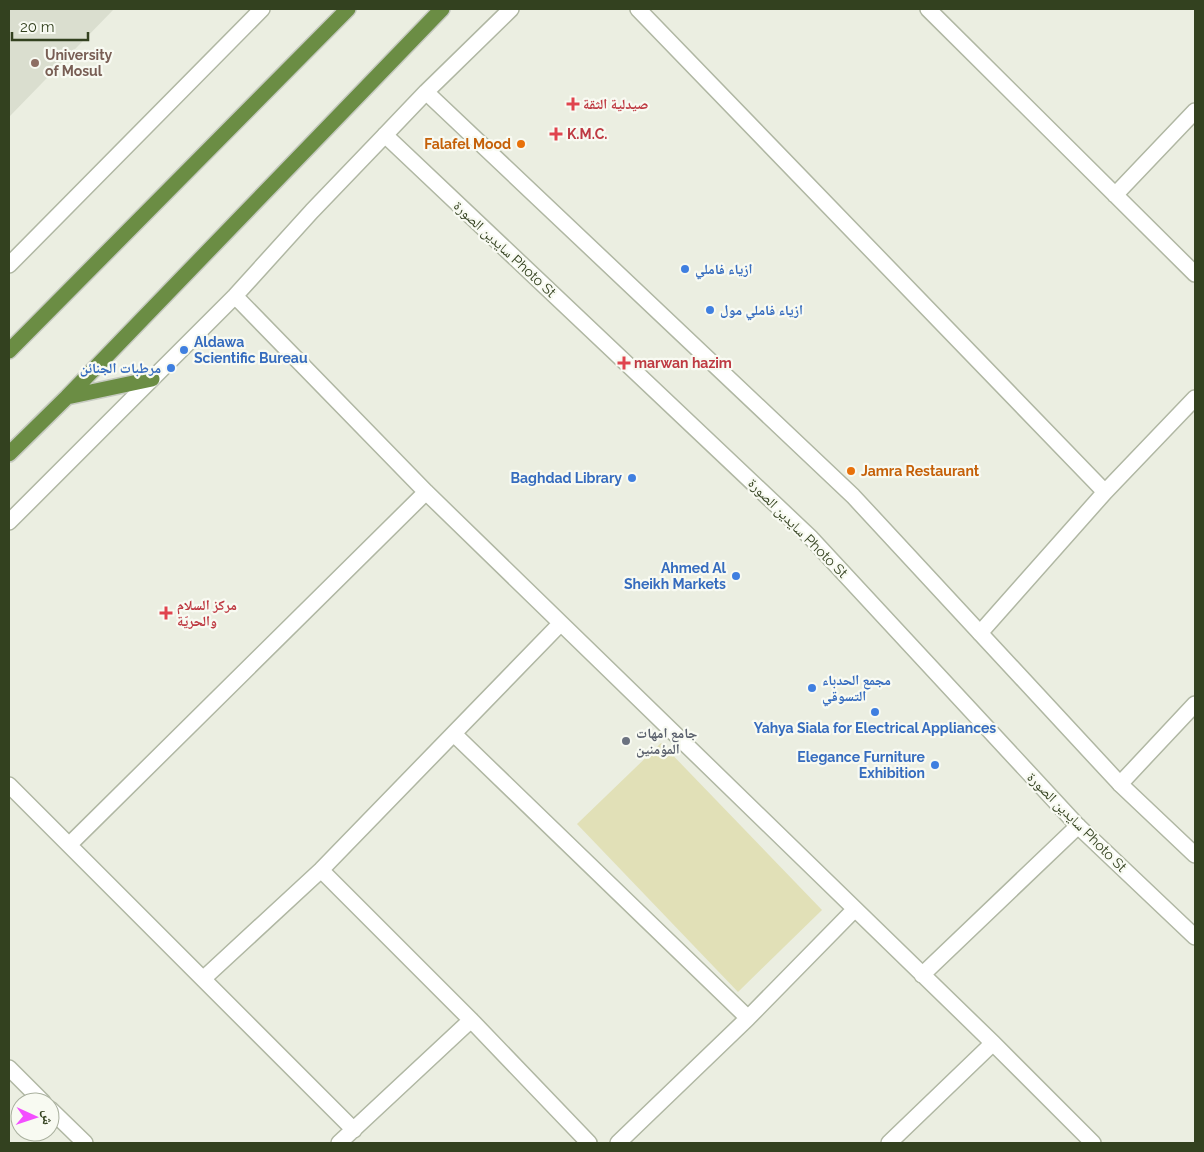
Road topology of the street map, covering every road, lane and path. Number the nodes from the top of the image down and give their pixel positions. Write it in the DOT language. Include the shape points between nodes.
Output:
graph roads {
  1 [pos="262,9"];
  2 [pos="348,9"];
  3 [pos="442,9"];
  4 [pos="511,9"];
  5 [pos="638,9"];
  6 [pos="928,9"];
  7 [pos="426,92"];
  8 [pos="1195,111"];
  9 [pos="385,135"];
  10 [pos="1115,195"];
  11 [pos="9,265"];
  12 [pos="1195,274"];
  13 [pos="235,296"];
  14 [pos="9,351"];
  15 [pos="152,379"];
  16 [pos="67,397"];
  17 [pos="1193,404"];
  18 [pos="9,454"];
  19 [pos="426,492"];
  20 [pos="1105,492"];
  21 [pos="9,522"];
  22 [pos="560,624"];
  23 [pos="980,633"];
  24 [pos="1195,704"];
  25 [pos="455,735"];
  26 [pos="1120,784"];
  27 [pos="9,785"];
  28 [pos="1078,826"];
  29 [pos="70,844"];
  30 [pos="1195,855"];
  31 [pos="321,870"];
  32 [pos="854,910"];
  33 [pos="1195,937"];
  34 [pos="922,975"];
  35 [pos="203,979"];
  36 [pos="748,1018"];
  37 [pos="471,1020"];
  38 [pos="993,1043"];
  39 [pos="9,1068"];
  40 [pos="33,1092"];
  41 [pos="60,1119"];
  42 [pos="354,1130"];
  43 [pos="85,1143"];
  44 [pos="340,1143"];
  45 [pos="589,1143"];
  46 [pos="618,1143"];
  47 [pos="889,1143"];
  48 [pos="1092,1143"];
  1 -- 11 [label="street"];
  2 -- 14 [label="highway"];
  3 -- 16 [label="highway"];
  4 -- 7 [label="street"];
  5 -- 20 [label="street"];
  6 -- 10 [label="street"];
  7 -- 9 [label="street"];
  7 -- 23 [label="street" via="853,496"];
  8 -- 10 [label="street"];
  9 -- 13 [label="street"];
  9 -- 28 [label="street, سايدين الصورة Photo St" via="811,538"];
  10 -- 12 [label="street"];
  13 -- 15 [label="street"];
  13 -- 19 [label="street"];
  15 -- 16 [label="highway"];
  15 -- 21 [label="street"];
  16 -- 18 [label="highway"];
  17 -- 20 [label="street"];
  19 -- 22 [label="street"];
  19 -- 29 [label="street"];
  20 -- 23 [label="street"];
  22 -- 25 [label="street"];
  22 -- 32 [label="street"];
  23 -- 26 [label="street"];
  24 -- 26 [label="street"];
  25 -- 31 [label="street"];
  25 -- 36 [label="street"];
  26 -- 30 [label="street"];
  27 -- 29 [label="street"];
  28 -- 33 [label="street, سايدين الصورة Photo St"];
  28 -- 34 [label="street"];
  29 -- 35 [label="street"];
  31 -- 35 [label="street"];
  31 -- 37 [label="street"];
  32 -- 34 [label="street"];
  32 -- 36 [label="street"];
  34 -- 38 [label="street"];
  35 -- 42 [label="street"];
  36 -- 46 [label="street"];
  37 -- 42 [label="street"];
  37 -- 45 [label="street"];
  38 -- 47 [label="street"];
  38 -- 48 [label="street"];
  39 -- 40 [label="street"];
  41 -- 43 [label="street"];
  42 -- 44 [label="street"];
}
